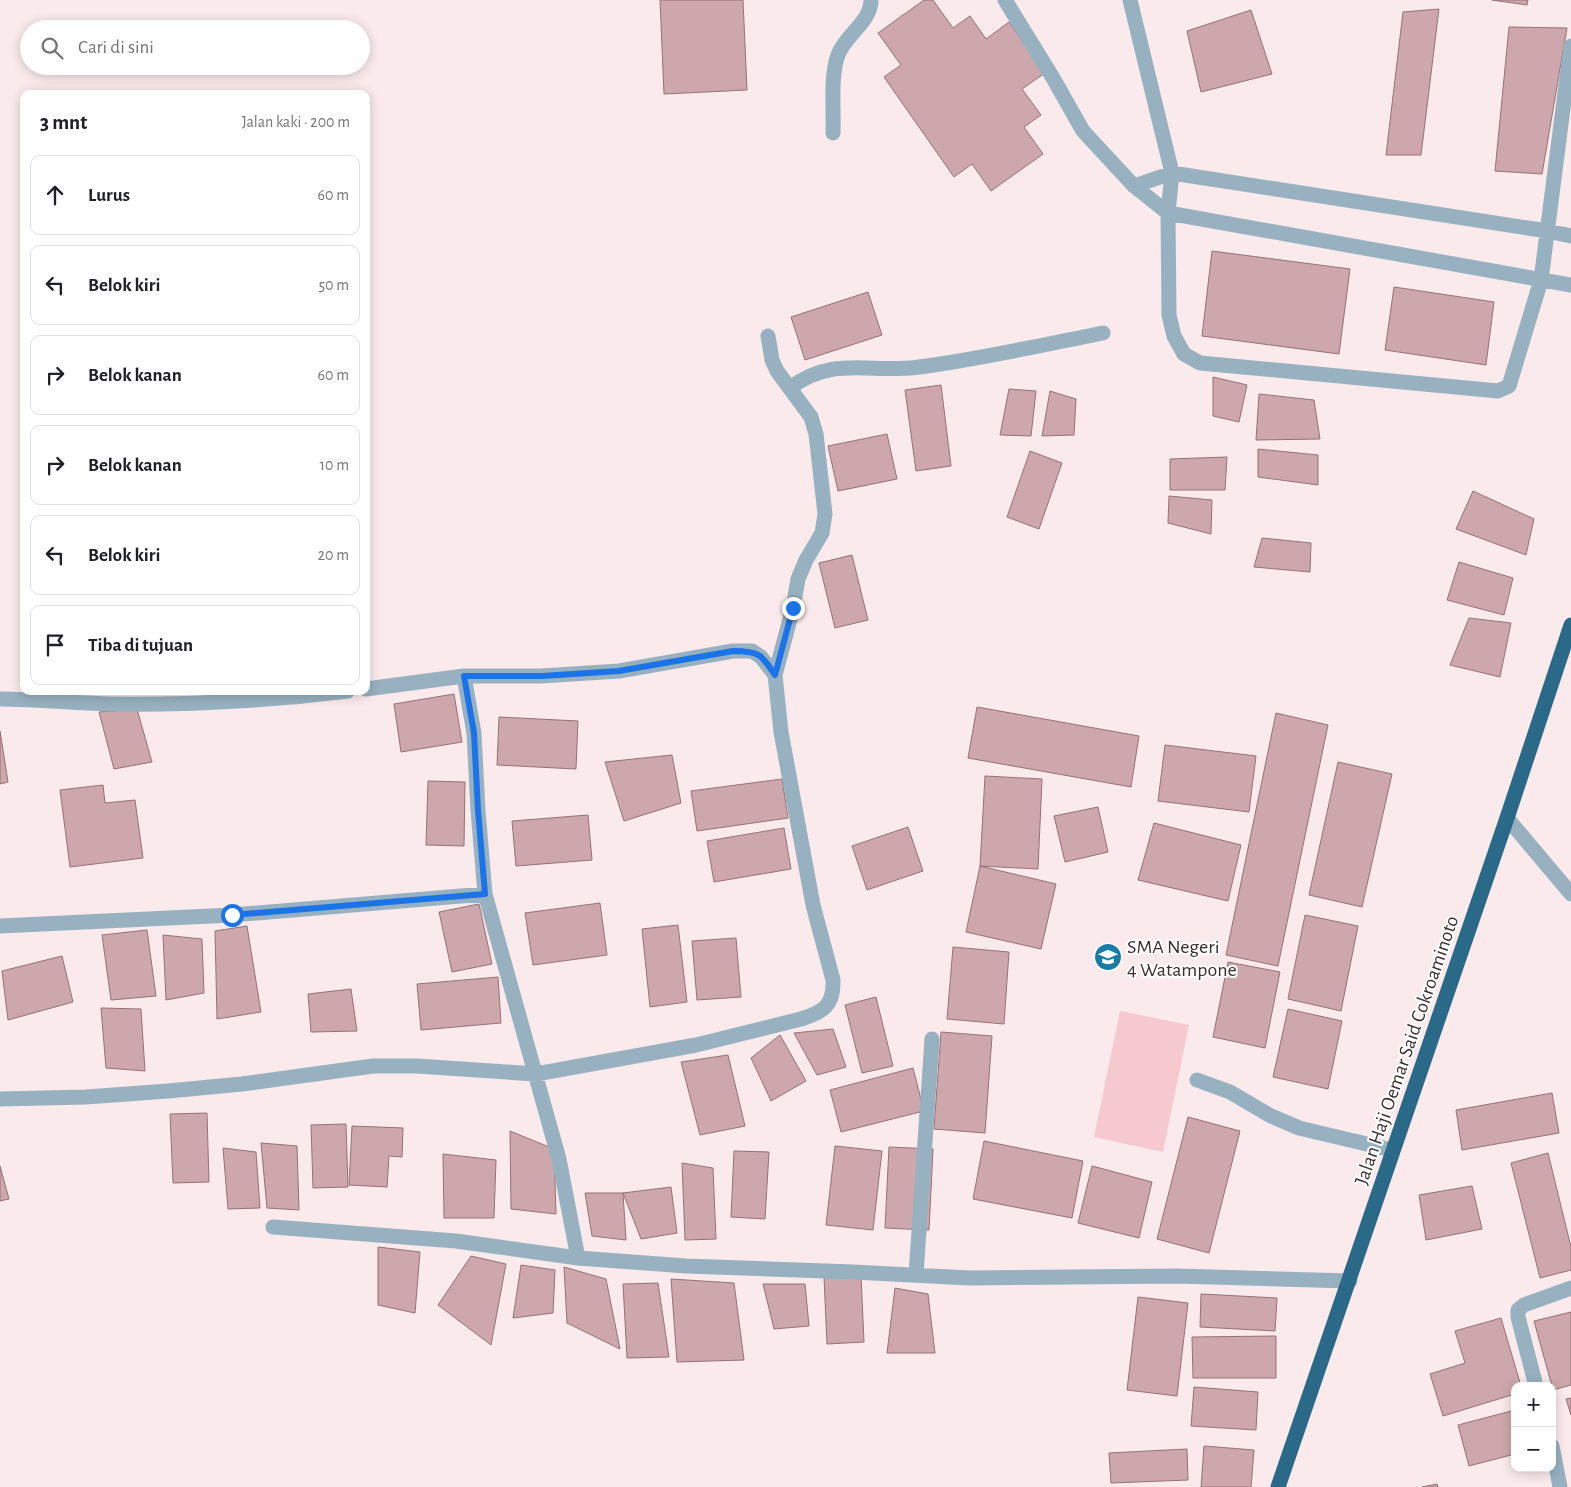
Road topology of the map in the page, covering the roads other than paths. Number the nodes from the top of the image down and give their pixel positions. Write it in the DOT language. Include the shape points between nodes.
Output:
graph roads {
  1 [pos="871,0"];
  2 [pos="1005,0"];
  3 [pos="1130,0"];
  4 [pos="1571,46"];
  5 [pos="834,132"];
  6 [pos="1172,173"];
  7 [pos="1134,186"];
  8 [pos="1168,213"];
  9 [pos="1548,231"];
  10 [pos="1571,236"];
  11 [pos="1541,280"];
  12 [pos="1571,285"];
  13 [pos="1103,333"];
  14 [pos="768,336"];
  15 [pos="790,388"];
  16 [pos="1571,625"];
  17 [pos="775,675"];
  18 [pos="464,676"];
  19 [pos="370,688"];
  20 [pos="317,695"];
  21 [pos="0,699"];
  22 [pos="1507,818"];
  23 [pos="485,894"];
  24 [pos="1571,894"];
  25 [pos="0,926"];
  26 [pos="932,1039"];
  27 [pos="536,1074"];
  28 [pos="1198,1080"];
  29 [pos="0,1099"];
  30 [pos="1392,1150"];
  31 [pos="273,1227"];
  32 [pos="578,1258"];
  33 [pos="916,1275"];
  34 [pos="1350,1281"];
  35 [pos="1571,1288"];
  36 [pos="1535,1382"];
  37 [pos="1556,1466"];
  38 [pos="1278,1487"];
  39 [pos="1560,1487"];
  1 -- 5 [label="street" via="866,16 846,41 834,68"];
  2 -- 7 [label="street" via="1083,131"];
  3 -- 6 [label="street"];
  4 -- 9 [label="street"];
  6 -- 7 [label="street"];
  6 -- 8 [label="street"];
  6 -- 9 [label="street"];
  7 -- 8 [label="street"];
  8 -- 11 [label="street"];
  8 -- 11 [label="street" via="1169,314 1174,336 1184,354 1200,363 1498,391 1510,386"];
  9 -- 10 [label="street"];
  9 -- 11 [label="street"];
  11 -- 12 [label="street"];
  13 -- 15 [label="street" via="918,368 832,368 803,378"];
  14 -- 15 [label="street" via="772,360"];
  15 -- 17 [label="street" via="811,417 816,434 825,514 822,533 798,579"];
  16 -- 22 [label="highway, Jalan Haji Oemar Said Cokroaminoto"];
  17 -- 18 [label="street" via="762,657 752,651 733,651 619,671 542,676"];
  17 -- 27 [label="street" via="781,732 813,905 833,980 827,1006 801,1019 696,1045"];
  18 -- 19 [label="street"];
  18 -- 23 [label="street" via="474,733"];
  20 -- 21 [label="street" via="202,704"];
  22 -- 24 [label="street"];
  22 -- 30 [label="highway, Jalan Haji Oemar Said Cokroaminoto"];
  23 -- 25 [label="street" via="232,915"];
  23 -- 27 [label="street"];
  26 -- 33 [label="street"];
  27 -- 29 [label="street" via="373,1066 168,1091"];
  27 -- 32 [label="street" via="560,1159"];
  28 -- 30 [label="street" via="1230,1092 1299,1128"];
  30 -- 34 [label="highway, Jalan Haji Oemar Said Cokroaminoto"];
  31 -- 32 [label="street" via="456,1241"];
  32 -- 33 [label="street" via="686,1266"];
  33 -- 34 [label="street" via="970,1278 1177,1276"];
  34 -- 38 [label="highway, Jalan Haji Oemar Said Cokroaminoto"];
  35 -- 36 [label="street" via="1518,1310"];
  37 -- 39 [label="street"];
}
